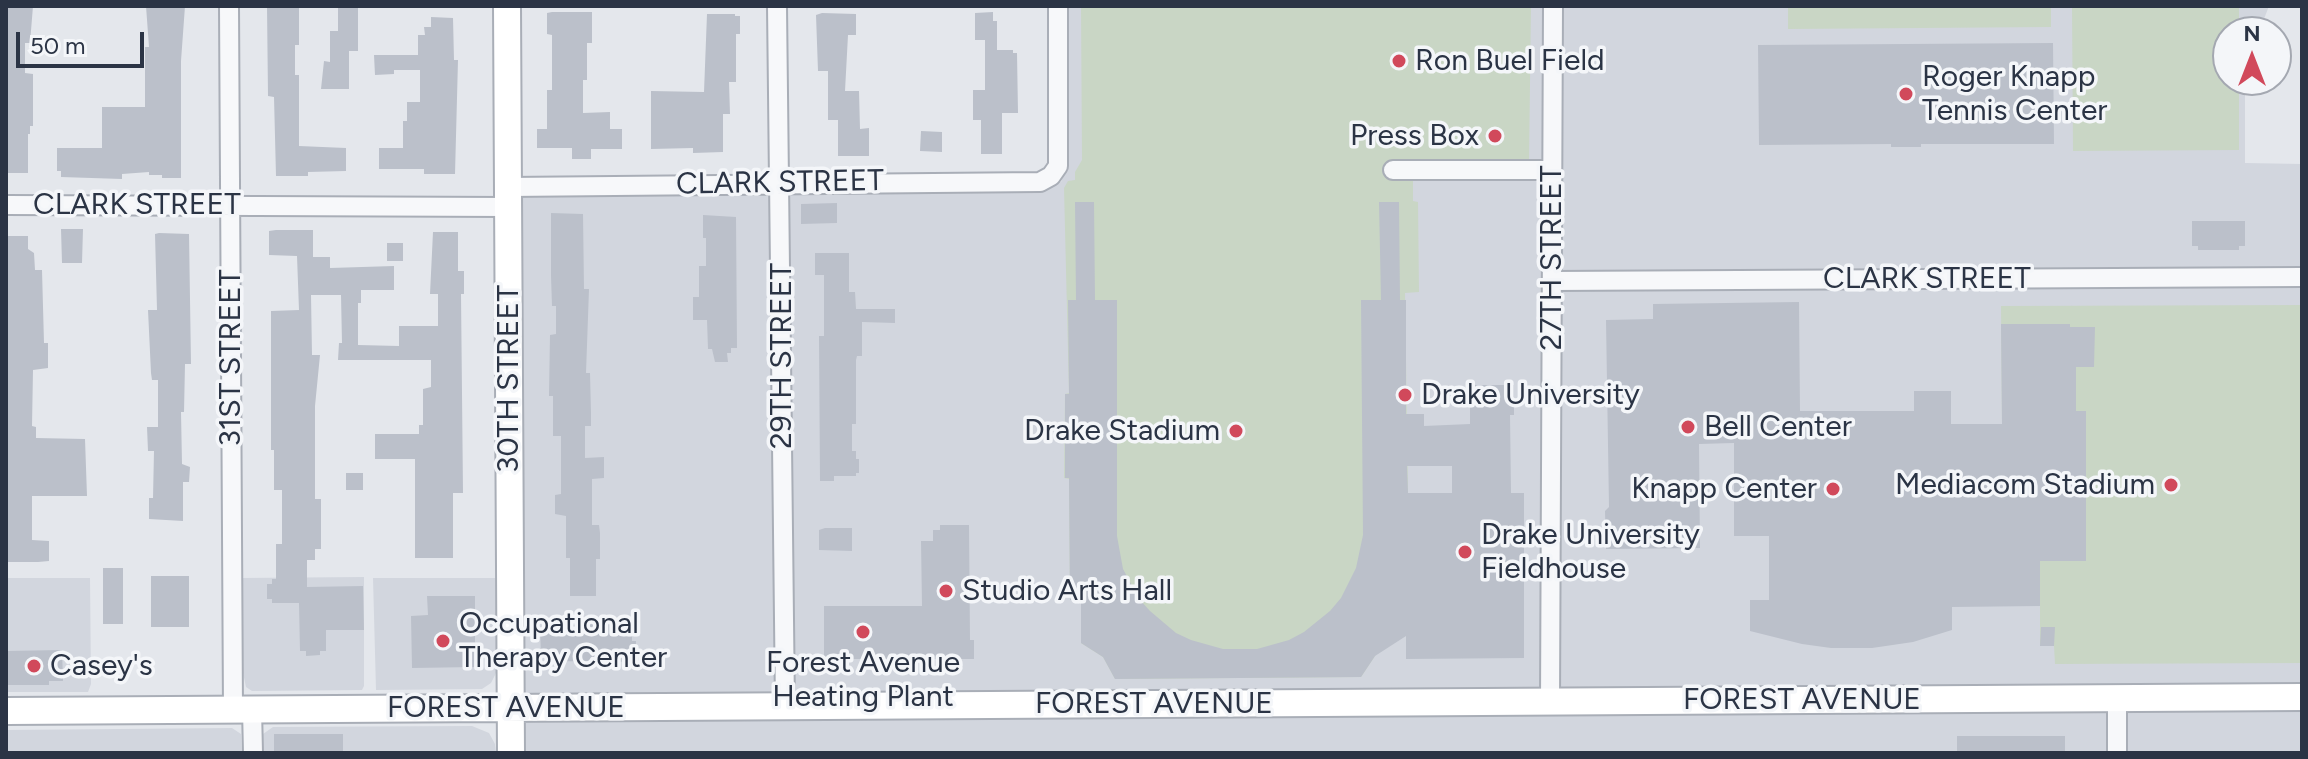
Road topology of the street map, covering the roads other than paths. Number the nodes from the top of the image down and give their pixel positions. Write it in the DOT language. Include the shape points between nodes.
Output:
graph roads {
  1 [pos="229,6"];
  2 [pos="507,6"];
  3 [pos="777,6"];
  4 [pos="1058,6"];
  5 [pos="1553,6"];
  6 [pos="1393,170"];
  7 [pos="1552,170"];
  8 [pos="781,183"];
  9 [pos="508,197"];
  10 [pos="6,205"];
  11 [pos="230,205"];
  12 [pos="2302,277"];
  13 [pos="1552,281"];
  14 [pos="2302,697"];
  15 [pos="2117,698"];
  16 [pos="1550,701"];
  17 [pos="785,706"];
  18 [pos="510,708"];
  19 [pos="242,709"];
  20 [pos="6,711"];
  21 [pos="253,753"];
  22 [pos="511,753"];
  23 [pos="2117,753"];
  1 -- 11 [label="street, 31ST STREET"];
  2 -- 9 [label="main road, 30TH STREET"];
  3 -- 8 [label="street, 29TH STREET"];
  4 -- 8 [label="street, CLARK STREET" via="1058,166 1051,176 1040,182"];
  5 -- 7 [label="street, 27TH STREET"];
  6 -- 7 [label="street"];
  7 -- 13 [label="street, 27TH STREET"];
  8 -- 9 [label="street, CLARK STREET"];
  8 -- 17 [label="street, 29TH STREET"];
  9 -- 11 [label="street, CLARK STREET"];
  9 -- 18 [label="main road, 30TH STREET"];
  10 -- 11 [label="street, CLARK STREET"];
  11 -- 19 [label="street, 31ST STREET"];
  12 -- 13 [label="street, CLARK STREET"];
  13 -- 16 [label="street, 27TH STREET"];
  14 -- 15 [label="main road, FOREST AVENUE"];
  15 -- 16 [label="main road, FOREST AVENUE"];
  15 -- 23 [label="street"];
  16 -- 17 [label="main road, FOREST AVENUE"];
  17 -- 18 [label="main road, FOREST AVENUE"];
  18 -- 19 [label="main road, FOREST AVENUE"];
  18 -- 22 [label="main road, 30TH STREET"];
  19 -- 20 [label="main road, FOREST AVENUE"];
  19 -- 21 [label="street, 31ST STREET"];
}
